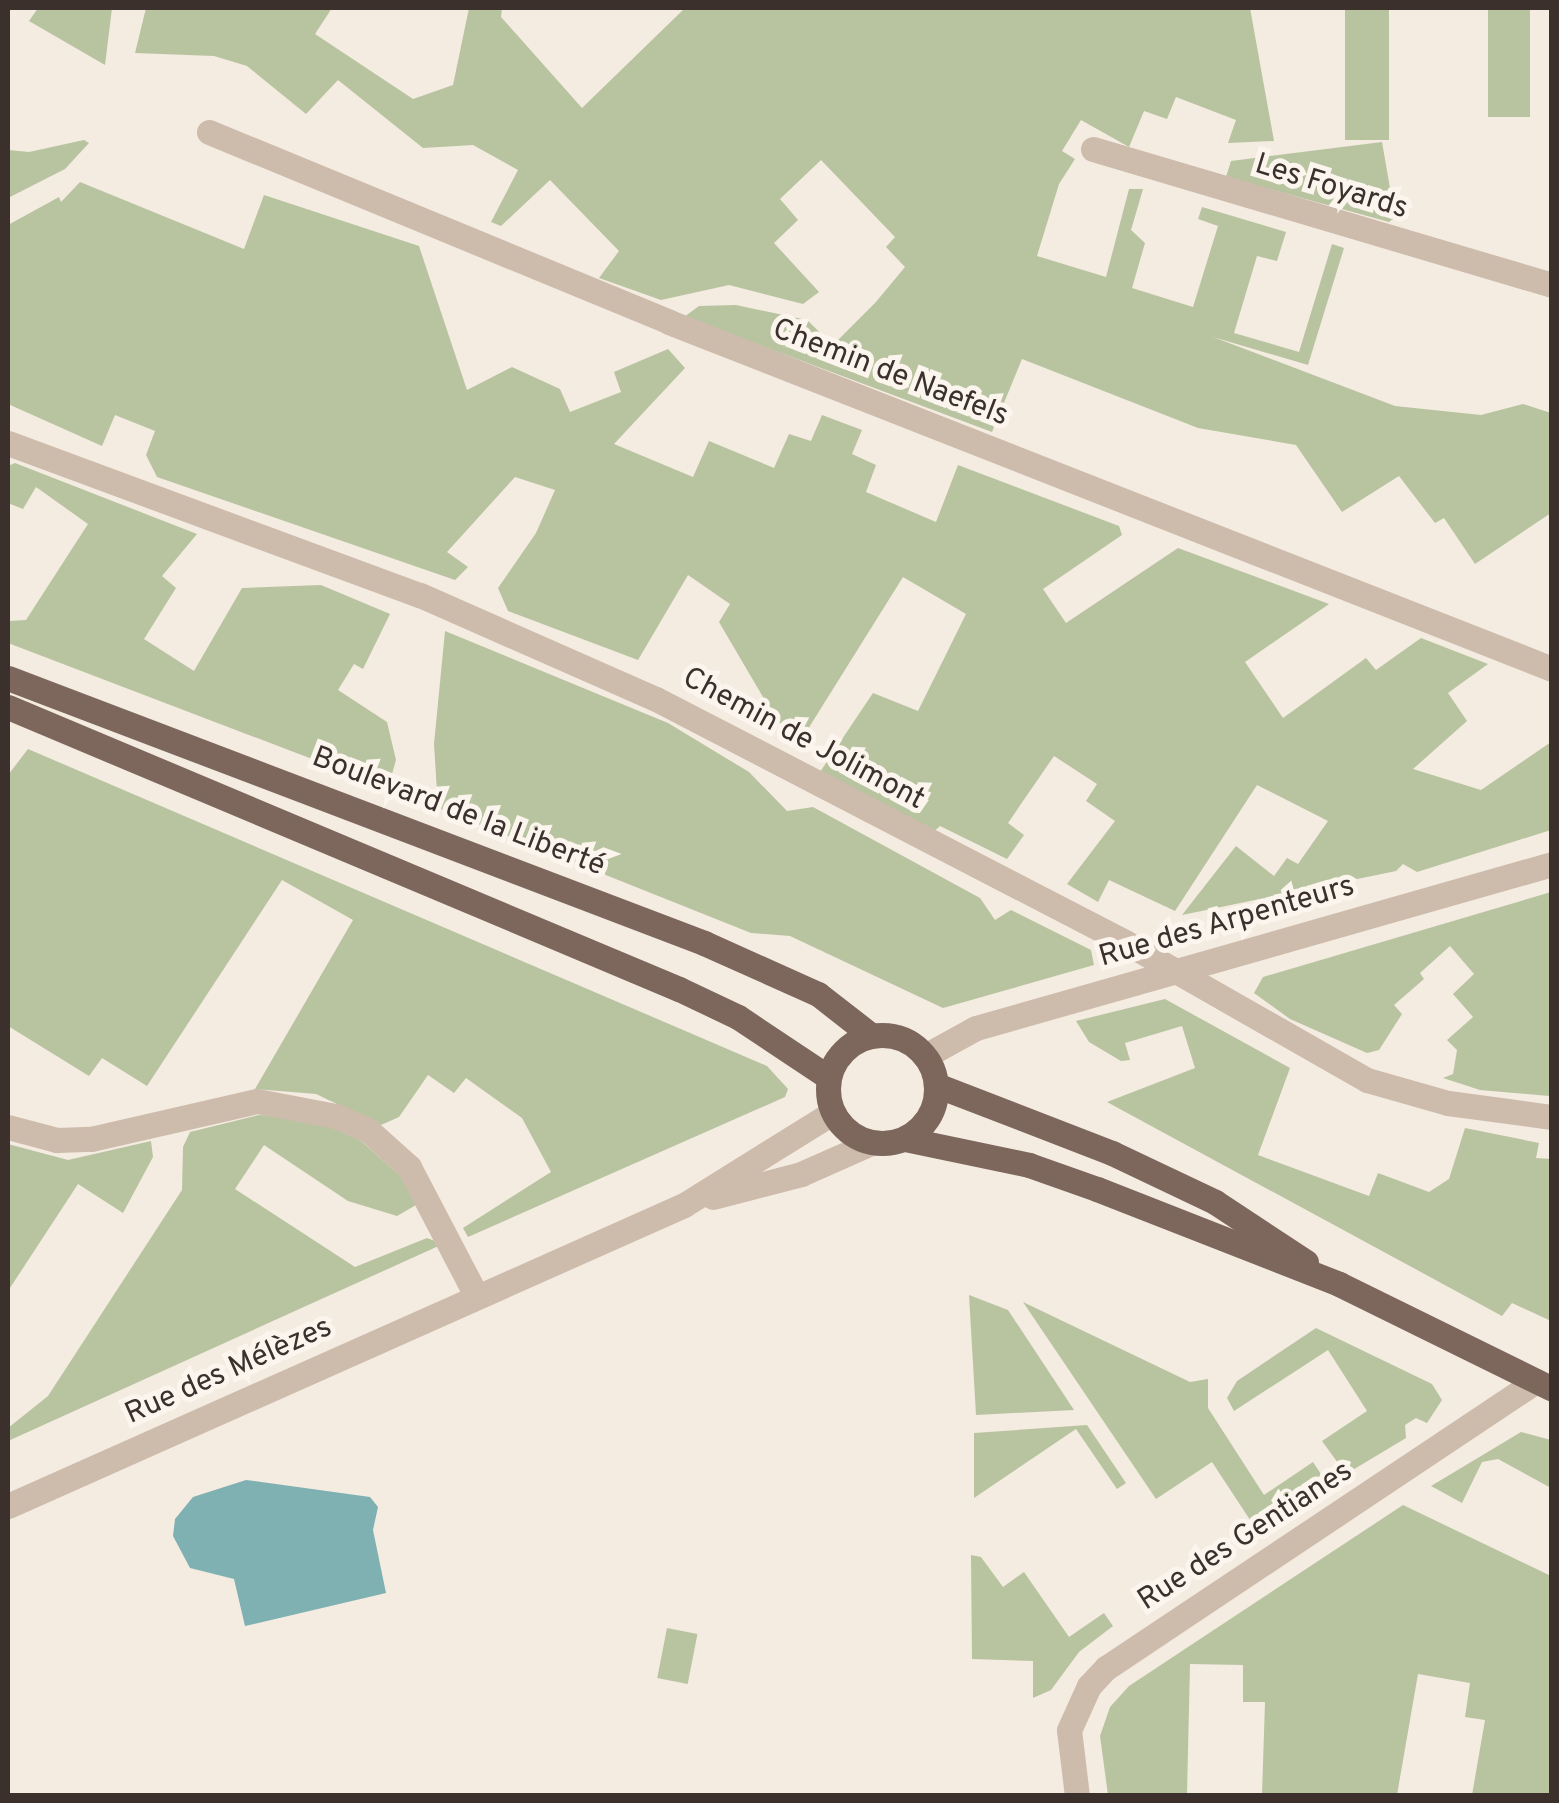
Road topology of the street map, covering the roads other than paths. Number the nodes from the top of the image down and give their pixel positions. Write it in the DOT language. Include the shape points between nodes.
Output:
graph roads {
  1 [pos="209,132"];
  2 [pos="1092,149"];
  3 [pos="1552,285"];
  4 [pos="8,443"];
  5 [pos="1552,669"];
  6 [pos="8,678"];
  7 [pos="8,707"];
  8 [pos="1552,864"];
  9 [pos="1174,972"];
  10 [pos="872,1036"];
  11 [pos="925,1056"];
  12 [pos="828,1077"];
  13 [pos="936,1085"];
  14 [pos="832,1113"];
  15 [pos="1552,1117"];
  16 [pos="8,1128"];
  17 [pos="904,1140"];
  18 [pos="871,1143"];
  19 [pos="684,1205"];
  20 [pos="1339,1284"];
  21 [pos="476,1296"];
  22 [pos="1544,1385"];
  23 [pos="8,1506"];
  24 [pos="1077,1796"];
  1 -- 5 [label="street, Chemin de Naefels" via="679,326"];
  2 -- 3 [label="street, Les Foyards"];
  4 -- 9 [label="street, Chemin de Jolimont" via="546,647 656,698"];
  6 -- 10 [label="main road, Boulevard de la Liberté" via="704,942 818,994"];
  7 -- 12 [label="main road" via="679,989 738,1018"];
  8 -- 9 [label="street, Rue des Arpenteurs"];
  9 -- 11 [label="street, Rue des Arpenteurs" via="976,1028"];
  9 -- 15 [label="street, Chemin de Jolimont" via="1367,1080 1448,1103"];
  10 -- 11 [label="main road" via="901,1038"];
  10 -- 12 [label="main road" via="844,1050"];
  11 -- 13 [label="main road"];
  12 -- 14 [label="main road"];
  13 -- 17 [label="main road" via="929,1117"];
  13 -- 20 [label="main road" via="1112,1153 1215,1202"];
  14 -- 18 [label="main road"];
  14 -- 19 [label="street, Rue des Mélèzes"];
  16 -- 21 [label="street" via="57,1140 91,1138 257,1102 336,1116 369,1132 409,1167"];
  17 -- 18 [label="main road"];
  17 -- 20 [label="main road" via="1029,1165"];
  18 -- 19 [label="street, Rue des Mélèzes" via="801,1174"];
  19 -- 21 [label="street, Rue des Mélèzes"];
  20 -- 22 [label="main road"];
  21 -- 23 [label="street, Rue des Mélèzes"];
  22 -- 24 [label="street, Rue des Gentianes" via="1106,1668 1089,1686 1070,1730"];
}
